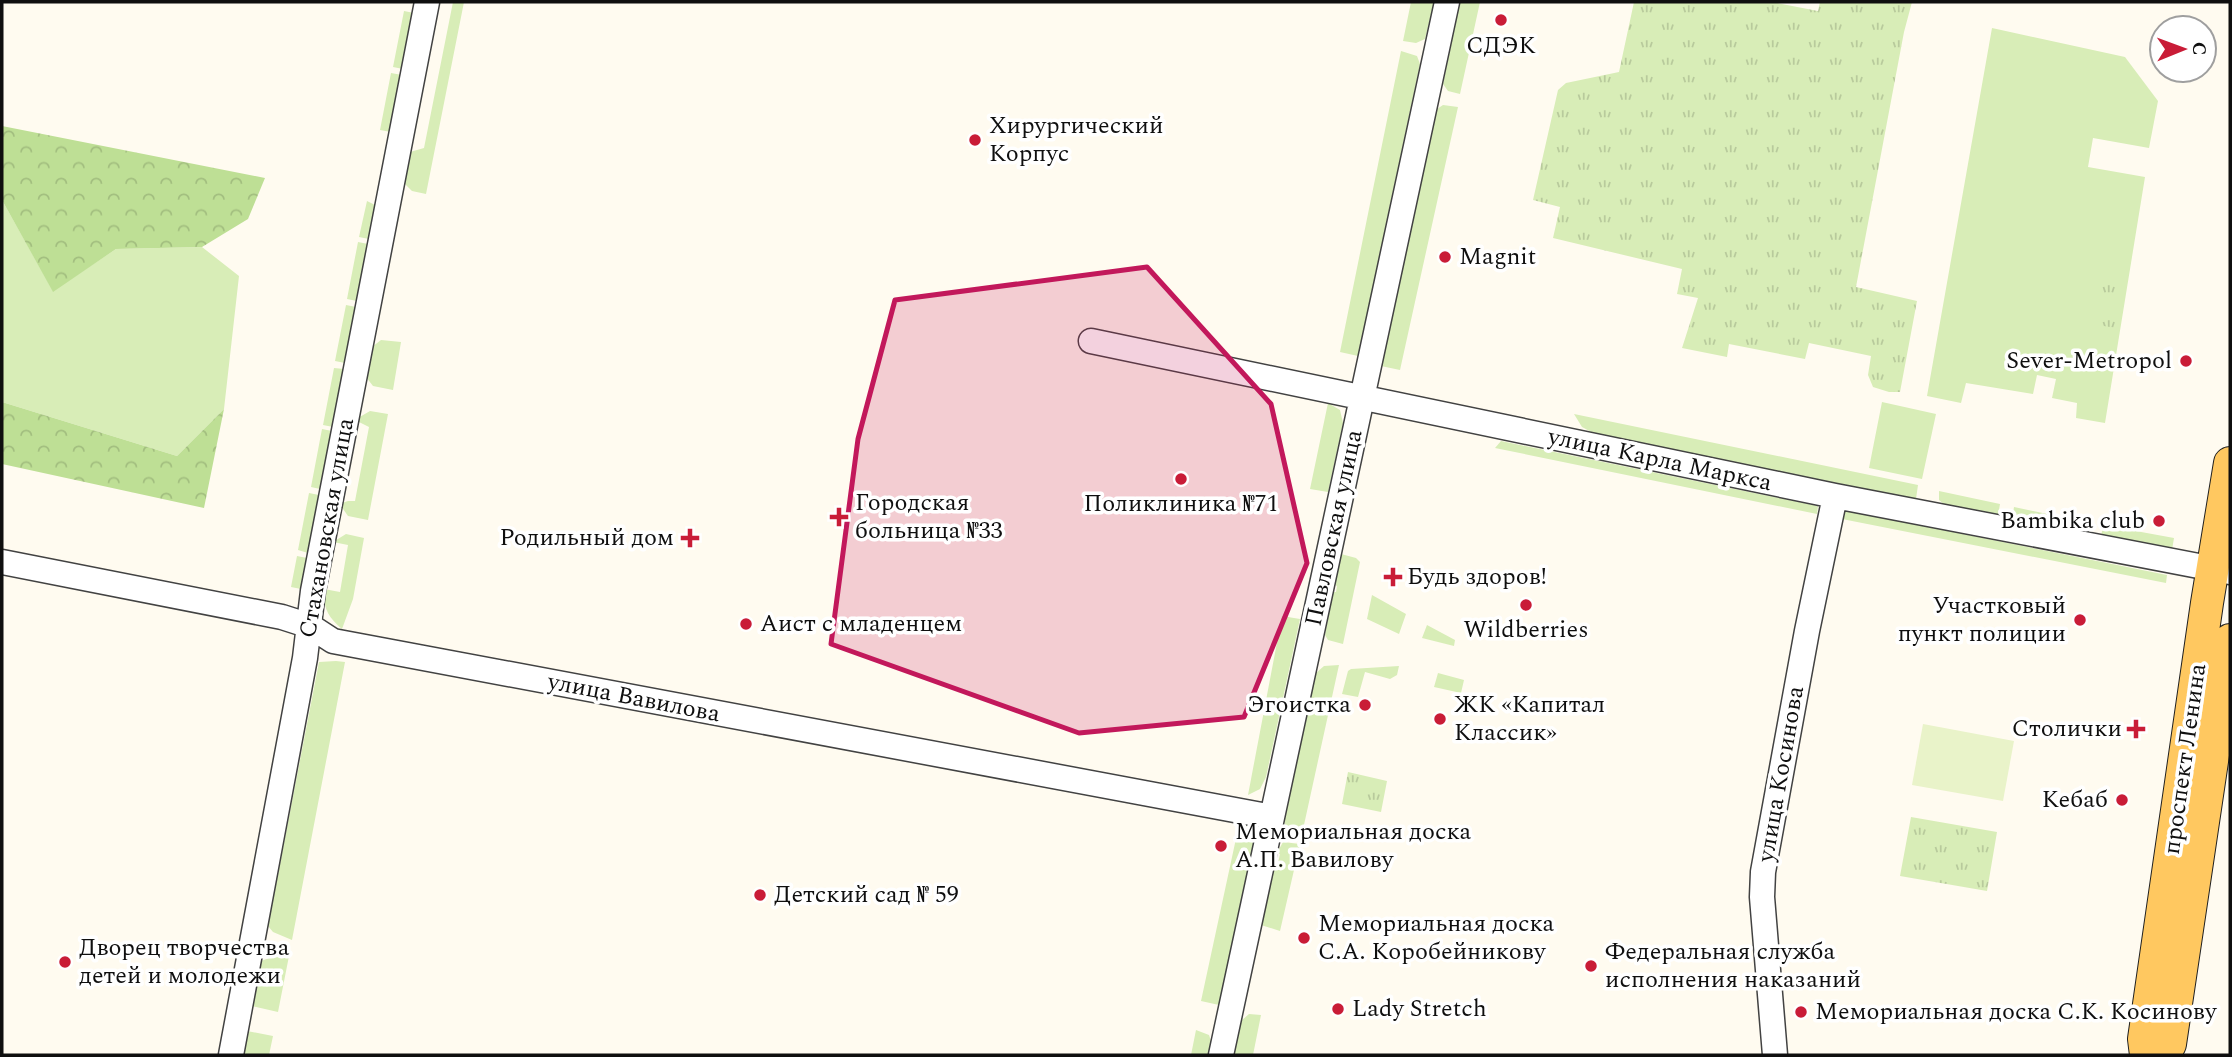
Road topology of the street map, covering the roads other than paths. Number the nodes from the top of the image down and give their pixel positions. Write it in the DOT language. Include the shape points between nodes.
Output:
graph roads {
  1 [pos="427,2"];
  2 [pos="1447,2"];
  3 [pos="1091,341"];
  4 [pos="1362,398"];
  5 [pos="2230,463"];
  6 [pos="1835,496"];
  7 [pos="2,562"];
  8 [pos="2222,570"];
  9 [pos="310,626"];
  10 [pos="2230,640"];
  11 [pos="1272,817"];
  12 [pos="231,1055"];
  13 [pos="1221,1055"];
  14 [pos="1775,1055"];
  15 [pos="2146,1055"];
  16 [pos="2164,1055"];
  1 -- 9 [label="street, Стахановская улица" via="313,591"];
  2 -- 4 [label="street, Павловская улица"];
  3 -- 4 [label="street, улица Карла Маркса"];
  4 -- 6 [label="street, улица Карла Маркса"];
  4 -- 11 [label="street, Павловская улица"];
  5 -- 8 [label="main road, проспект Ленина"];
  6 -- 8 [label="street, улица Карла Маркса"];
  6 -- 14 [label="street, улица Косинова" via="1763,872"];
  7 -- 9 [label="street, улица Вавилова"];
  8 -- 15 [label="main road, проспект Ленина" via="2144,1039"];
  9 -- 11 [label="street, улица Вавилова" via="333,641"];
  9 -- 12 [label="street, Стахановская улица"];
  10 -- 16 [label="main road, проспект Ленина" via="2170,1044"];
  11 -- 13 [label="street, Павловская улица"];
}
